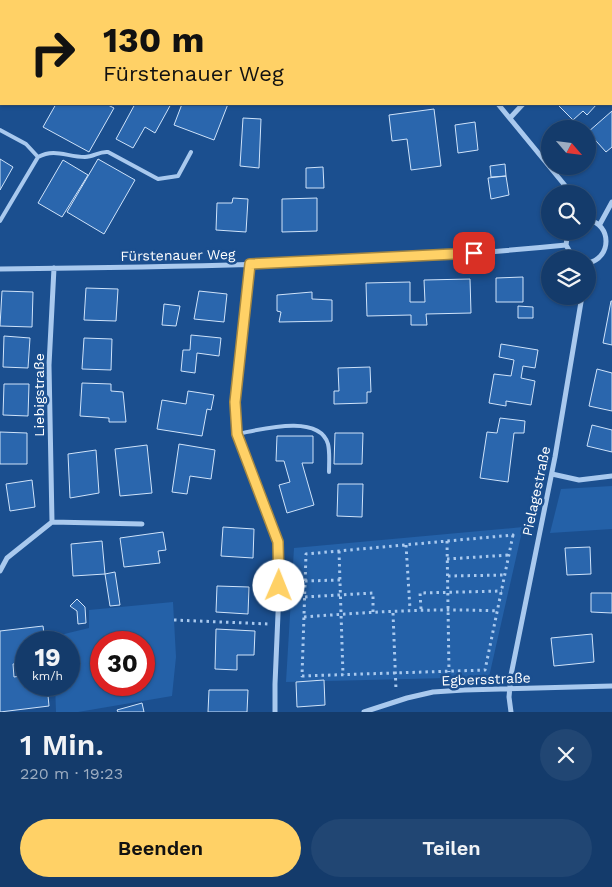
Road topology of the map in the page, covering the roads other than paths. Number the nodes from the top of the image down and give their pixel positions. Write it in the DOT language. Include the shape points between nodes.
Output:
graph roads {
  1 [pos="499,105"];
  2 [pos="522,105"];
  3 [pos="510,118"];
  4 [pos="0,130"];
  5 [pos="191,152"];
  6 [pos="38,157"];
  7 [pos="565,185"];
  8 [pos="612,202"];
  9 [pos="0,221"];
  10 [pos="596,223"];
  11 [pos="600,224"];
  12 [pos="567,240"];
  13 [pos="610,244"];
  14 [pos="566,245"];
  15 [pos="569,250"];
  16 [pos="596,260"];
  17 [pos="250,264"];
  18 [pos="54,268"];
  19 [pos="0,269"];
  20 [pos="580,305"];
  21 [pos="237,434"];
  22 [pos="329,472"];
  23 [pos="552,474"];
  24 [pos="612,476"];
  25 [pos="52,522"];
  26 [pos="142,524"];
  27 [pos="0,572"];
  28 [pos="612,686"];
  29 [pos="509,689"];
  30 [pos="276,712"];
  31 [pos="364,712"];
  32 [pos="511,712"];
  1 -- 3 [label="street"];
  2 -- 3 [label="street"];
  3 -- 7 [label="street"];
  4 -- 6 [label="lane" via="26,144"];
  5 -- 6 [label="lane" via="178,176 158,179 108,152 101,151 86,157 47,152"];
  6 -- 9 [label="lane"];
  8 -- 11 [label="street"];
  10 -- 11 [label="street"];
  11 -- 13 [label="street" via="608,234"];
  12 -- 14 [label="street"];
  13 -- 16 [label="street"];
  14 -- 15 [label="street"];
  14 -- 17 [label="street, Fürstenauer Weg" via="492,252"];
  17 -- 18 [label="street, Fürstenauer Weg"];
  17 -- 21 [label="street" via="235,402"];
  18 -- 19 [label="street, Fürstenauer Weg"];
  18 -- 25 [label="street, Liebigstraße" via="49,365"];
  20 -- 23 [label="street, Pielagestraße"];
  21 -- 22 [label="lane" via="296,426 313,428 322,433 328,444"];
  21 -- 30 [label="street" via="278,542"];
  23 -- 24 [label="street" via="579,480"];
  23 -- 29 [label="street, Pielagestraße"];
  25 -- 26 [label="street"];
  25 -- 27 [label="street" via="8,558"];
  28 -- 29 [label="street, Egbersstraße"];
  29 -- 31 [label="street, Egbersstraße" via="434,692"];
  29 -- 32 [label="street, Pielagestraße"];
}
